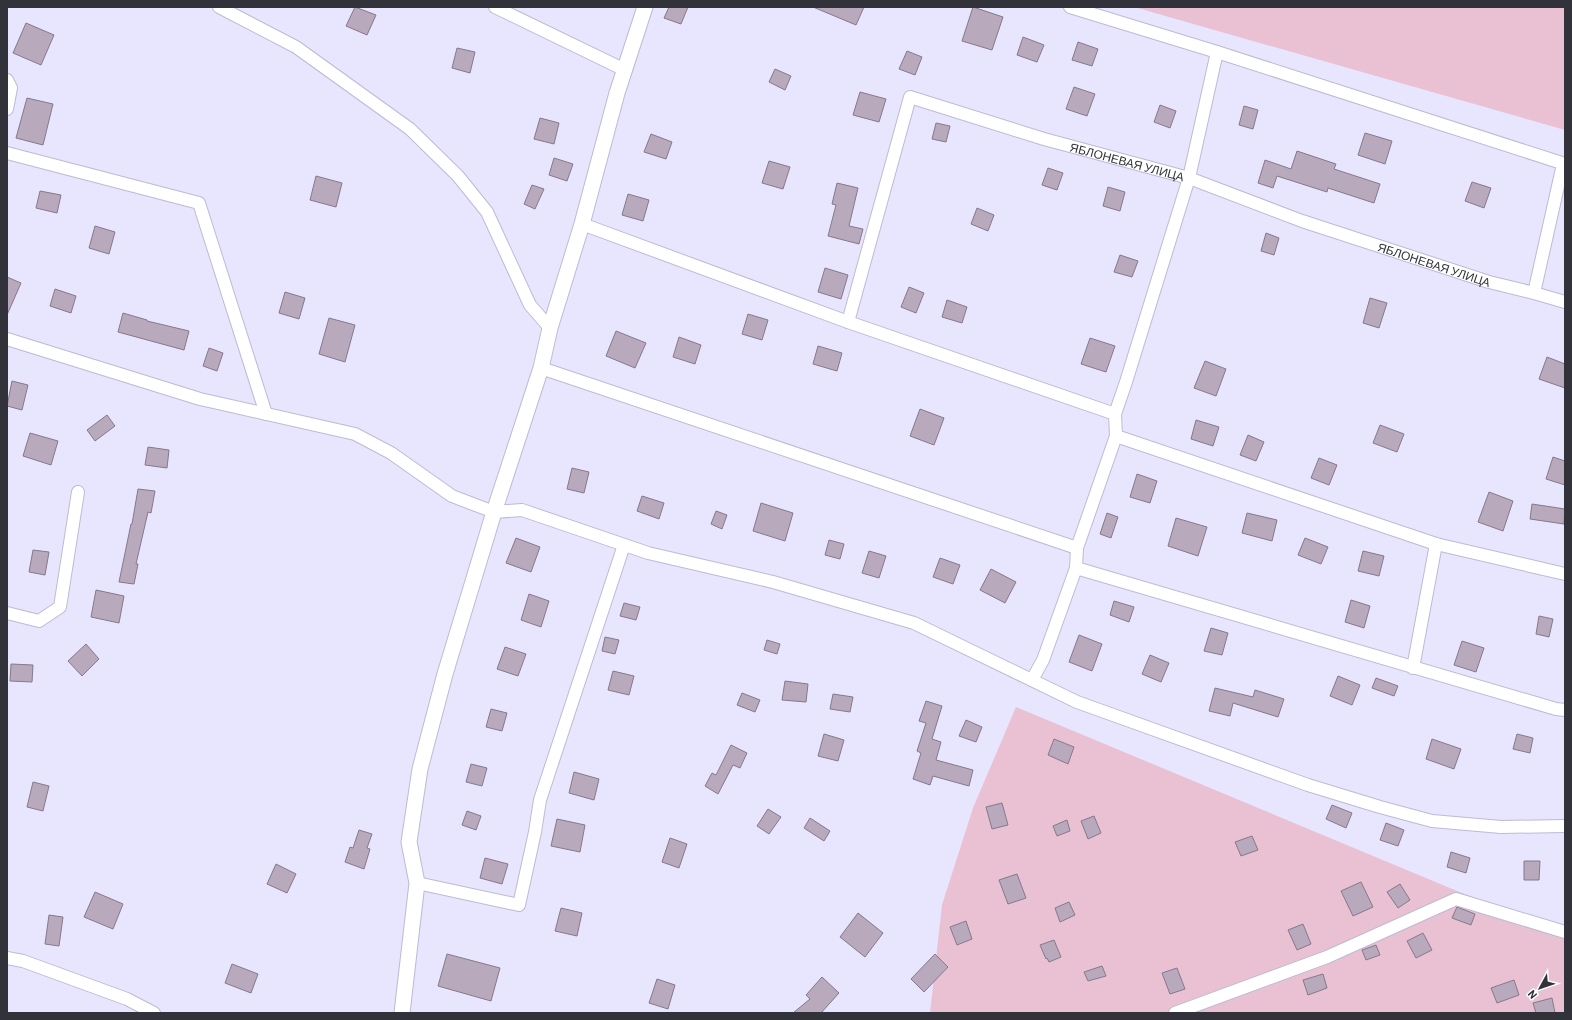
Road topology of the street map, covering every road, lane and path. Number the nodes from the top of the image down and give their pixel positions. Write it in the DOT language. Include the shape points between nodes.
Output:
graph roads {
  1 [pos="219,7"];
  2 [pos="495,7"];
  3 [pos="644,7"];
  4 [pos="1070,7"];
  5 [pos="1217,52"];
  6 [pos="625,70"];
  7 [pos="7,80"];
  8 [pos="7,109"];
  9 [pos="7,153"];
  10 [pos="1564,164"];
  11 [pos="1189,178"];
  12 [pos="582,224"];
  13 [pos="1534,293"];
  14 [pos="1565,302"];
  15 [pos="848,322"];
  16 [pos="550,328"];
  17 [pos="7,339"];
  18 [pos="541,368"];
  19 [pos="266,414"];
  20 [pos="1115,414"];
  21 [pos="1116,436"];
  22 [pos="78,492"];
  23 [pos="494,512"];
  24 [pos="1436,544"];
  25 [pos="624,545"];
  26 [pos="1077,548"];
  27 [pos="1076,568"];
  28 [pos="1565,574"];
  29 [pos="7,613"];
  30 [pos="1413,668"];
  31 [pos="1032,680"];
  32 [pos="1565,710"];
  33 [pos="1565,826"];
  34 [pos="417,883"];
  35 [pos="1565,932"];
  36 [pos="7,958"];
  37 [pos="154,1013"];
  38 [pos="402,1013"];
  39 [pos="1175,1013"];
  1 -- 16 [label="street" via="296,47 410,129 458,176 487,212 530,305"];
  2 -- 6 [label="street"];
  3 -- 6 [label="street"];
  4 -- 5 [label="street"];
  5 -- 10 [label="street"];
  5 -- 11 [label="street"];
  6 -- 12 [label="street"];
  7 -- 8 [label="street" via="11,88"];
  9 -- 19 [label="street" via="199,203"];
  10 -- 13 [label="street"];
  11 -- 13 [label="street, ЯБЛОНЕВАЯ УЛИЦА" via="1302,221 1490,282"];
  11 -- 15 [label="street, ЯБЛОНЕВАЯ УЛИЦА" via="1044,139 910,97"];
  11 -- 20 [label="street"];
  12 -- 15 [label="street"];
  12 -- 16 [label="street"];
  13 -- 14 [label="street, ЯБЛОНЕВАЯ УЛИЦА"];
  15 -- 20 [label="street"];
  16 -- 18 [label="street"];
  17 -- 19 [label="street" via="200,399"];
  18 -- 23 [label="street"];
  18 -- 26 [label="street"];
  19 -- 23 [label="street" via="355,434 391,453 452,496"];
  20 -- 21 [label="street"];
  21 -- 24 [label="street"];
  21 -- 26 [label="street"];
  22 -- 29 [label="street" via="60,607 39,621"];
  23 -- 25 [label="street" via="522,510"];
  23 -- 34 [label="street" via="445,674 420,769 409,842"];
  24 -- 28 [label="street"];
  24 -- 30 [label="street"];
  25 -- 31 [label="street" via="773,582 914,624"];
  25 -- 34 [label="street" via="540,800 519,905"];
  26 -- 27 [label="street"];
  27 -- 30 [label="street"];
  27 -- 31 [label="street" via="1043,660"];
  30 -- 32 [label="street"];
  31 -- 33 [label="street" via="1077,702 1308,785 1380,807 1432,821 1501,827"];
  34 -- 38 [label="street"];
  35 -- 39 [label="street" via="1456,899 1327,957"];
  36 -- 37 [label="street" via="23,961 128,999"];
}
